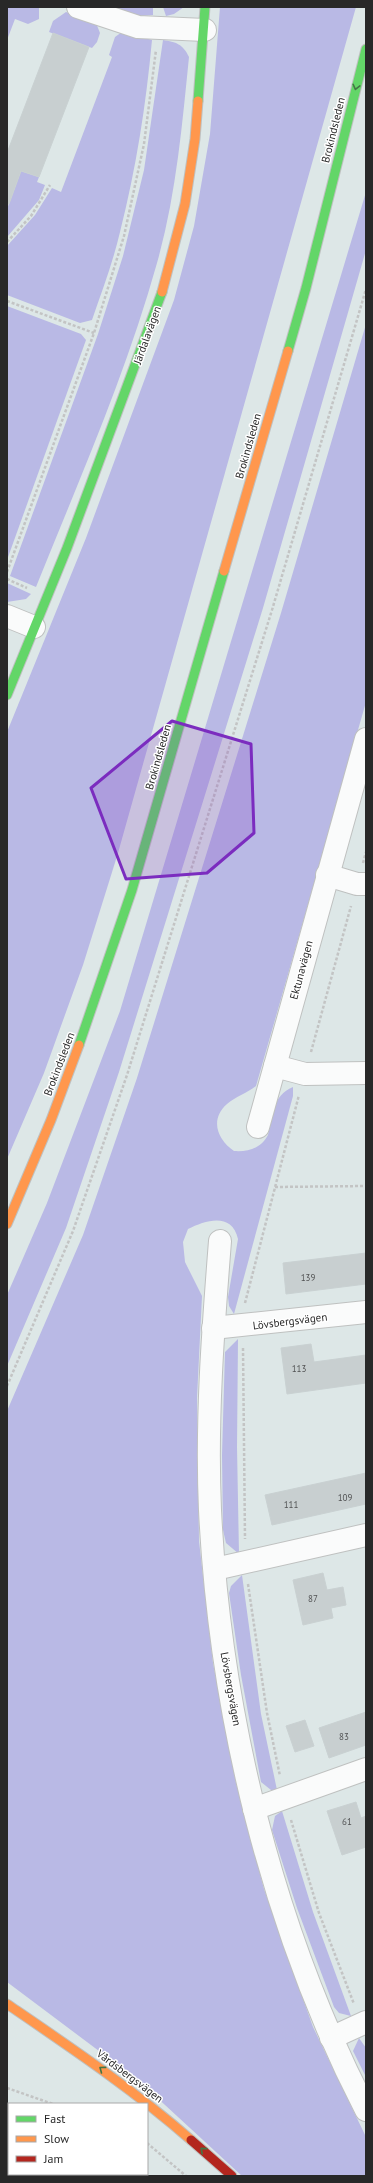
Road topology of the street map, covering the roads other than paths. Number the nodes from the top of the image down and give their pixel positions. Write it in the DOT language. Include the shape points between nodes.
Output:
graph roads {
  1 [pos="78,7"];
  2 [pos="205,7"];
  3 [pos="204,30"];
  4 [pos="366,49"];
  5 [pos="352,147"];
  6 [pos="306,288"];
  7 [pos="7,616"];
  8 [pos="34,627"];
  9 [pos="7,695"];
  10 [pos="366,739"];
  11 [pos="327,875"];
  12 [pos="362,884"];
  13 [pos="275,1066"];
  14 [pos="366,1073"];
  15 [pos="258,1127"];
  16 [pos="7,1224"];
  17 [pos="220,1241"];
  18 [pos="366,1312"];
  19 [pos="213,1328"];
  20 [pos="366,1535"];
  21 [pos="215,1569"];
  22 [pos="366,1769"];
  23 [pos="254,1809"];
  24 [pos="7,2004"];
  25 [pos="364,2023"];
  26 [pos="331,2038"];
  27 [pos="99,2079"];
  28 [pos="146,2103"];
  29 [pos="148,2104"];
  30 [pos="366,2110"];
  31 [pos="232,2176"];
  1 -- 3 [label="street" via="132,25 159,29"];
  2 -- 3 [label="main road, Järdalavägen"];
  3 -- 8 [label="main road, Järdalavägen" via="190,175 161,296 73,533"];
  4 -- 6 [label="main road, Brokindsleden, one-way"];
  5 -- 6 [label="main road, Brokindsleden"];
  6 -- 16 [label="main road, Brokindsleden" via="132,890 92,1012 51,1120"];
  7 -- 8 [label="street"];
  8 -- 9 [label="main road, Järdalavägen"];
  10 -- 11 [label="street, Ektunavägen"];
  11 -- 12 [label="street"];
  11 -- 13 [label="street, Ektunavägen"];
  13 -- 14 [label="street" via="305,1074"];
  13 -- 15 [label="street, Ektunavägen"];
  17 -- 19 [label="street, Lövsbergsvägen"];
  18 -- 19 [label="street, Lövsbergsvägen" via="242,1327"];
  19 -- 21 [label="street, Lövsbergsvägen" via="210,1509"];
  20 -- 21 [label="street"];
  21 -- 23 [label="street, Lövsbergsvägen" via="231,1690"];
  22 -- 23 [label="street"];
  23 -- 26 [label="street, Lövsbergsvägen" via="284,1912 306,1977"];
  24 -- 27 [label="main road, Vårdsbergsvägen"];
  28 -- 24 [label="main road, Vårdsbergsvägen, one-way"];
  25 -- 26 [label="street"];
  26 -- 30 [label="street, Lövsbergsvägen"];
  31 -- 29 [label="main road, Vårdsbergsvägen, one-way"];
}
